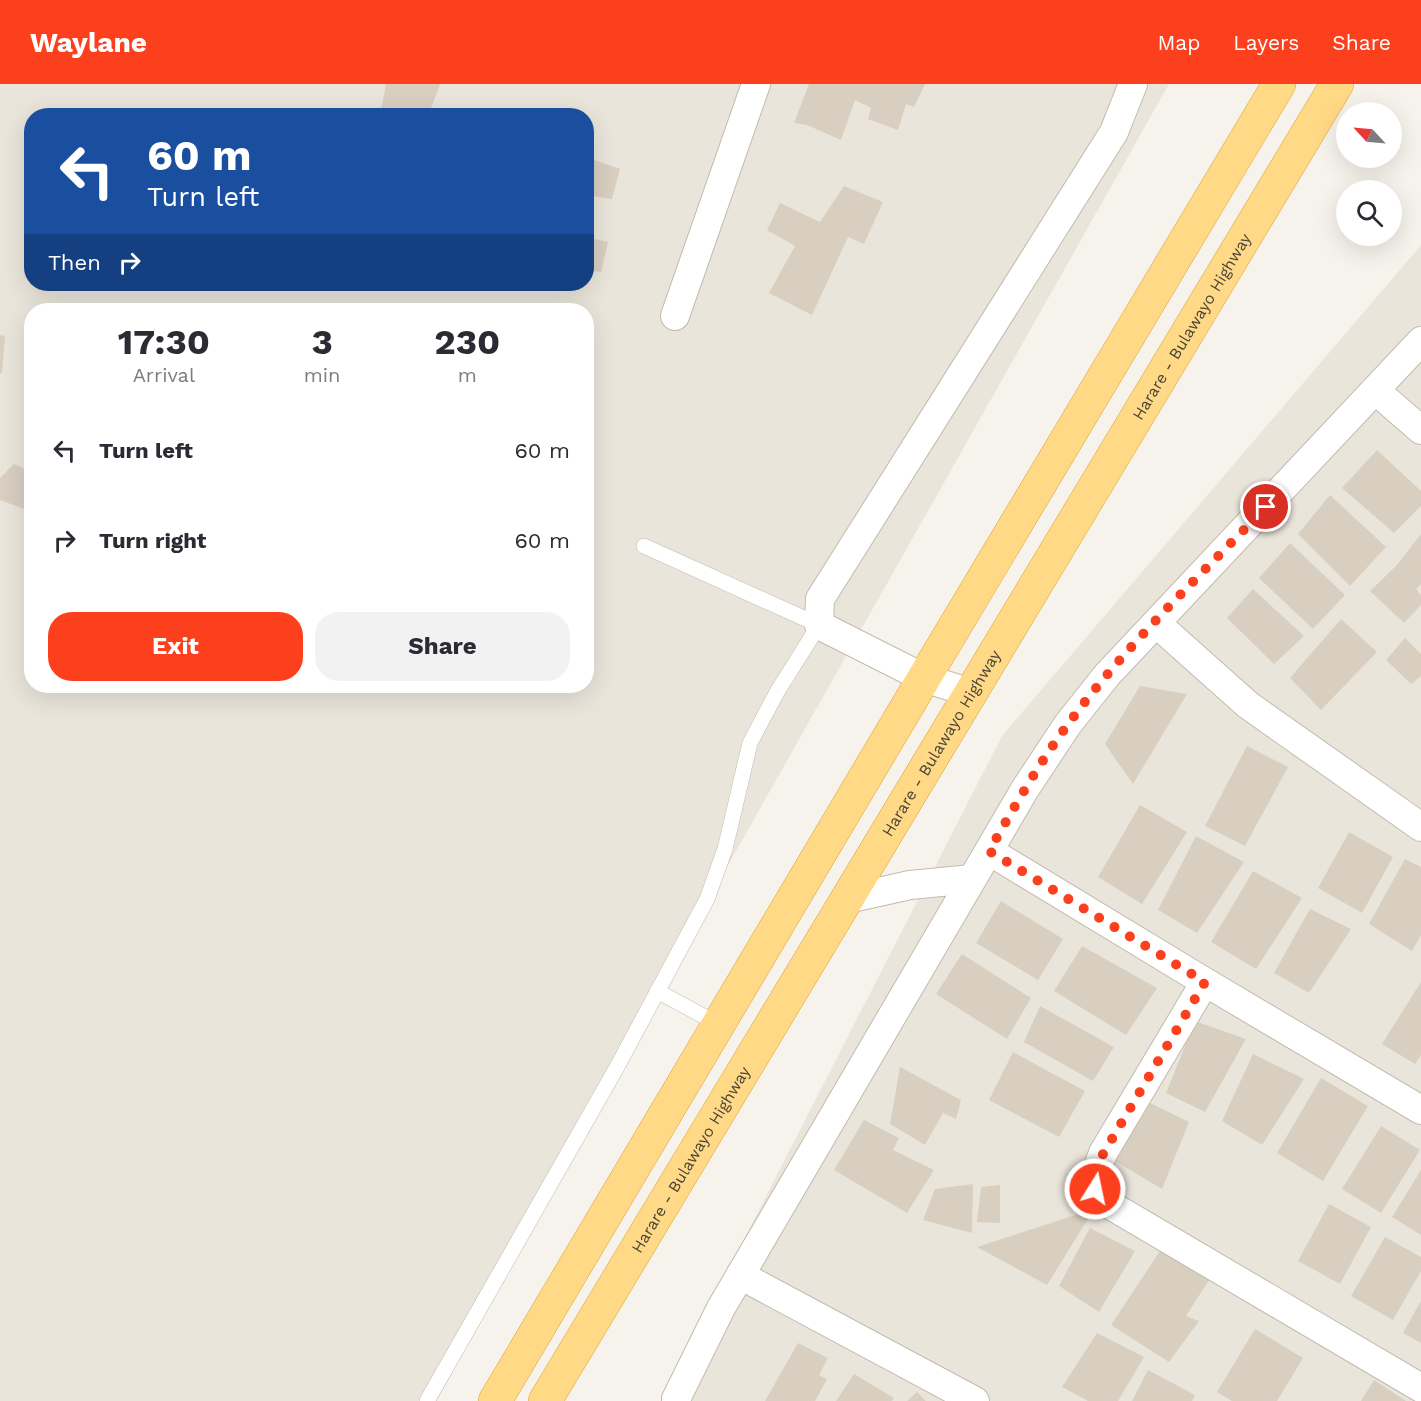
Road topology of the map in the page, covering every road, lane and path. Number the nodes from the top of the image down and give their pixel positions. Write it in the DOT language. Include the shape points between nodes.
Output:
graph roads {
  1 [pos="756,84"];
  2 [pos="1133,84"];
  3 [pos="1280,84"];
  4 [pos="1337,84"];
  5 [pos="675,316"];
  6 [pos="1421,341"];
  7 [pos="1376,391"];
  8 [pos="1421,430"];
  9 [pos="644,546"];
  10 [pos="1155,623"];
  11 [pos="819,625"];
  12 [pos="924,678"];
  13 [pos="970,693"];
  14 [pos="1421,827"];
  15 [pos="989,851"];
  16 [pos="972,879"];
  17 [pos="847,899"];
  18 [pos="1205,982"];
  19 [pos="657,991"];
  20 [pos="720,1025"];
  21 [pos="1421,1110"];
  22 [pos="740,1275"];
  23 [pos="1421,1388"];
  24 [pos="676,1399"];
  25 [pos="427,1401"];
  26 [pos="495,1401"];
  27 [pos="545,1401"];
  28 [pos="975,1401"];
  1 -- 5 [label="street"];
  2 -- 11 [label="street" via="1114,132 820,599"];
  3 -- 12 [label="highway"];
  4 -- 13 [label="highway, Harare - Bulawayo Highway"];
  6 -- 7 [label="street"];
  7 -- 8 [label="street"];
  7 -- 10 [label="street"];
  9 -- 11 [label="lane"];
  10 -- 14 [label="street" via="1248,705"];
  10 -- 15 [label="street" via="1068,723"];
  11 -- 12 [label="street"];
  11 -- 19 [label="lane" via="750,743 725,849 707,899"];
  12 -- 13 [label="street"];
  12 -- 20 [label="highway"];
  13 -- 17 [label="highway, Harare - Bulawayo Highway"];
  15 -- 16 [label="street"];
  15 -- 18 [label="street"];
  16 -- 17 [label="street" via="910,885"];
  16 -- 22 [label="street"];
  17 -- 27 [label="highway, Harare - Bulawayo Highway"];
  18 -- 21 [label="street"];
  18 -- 23 [label="street" via="1103,1154 1096,1175 1097,1195"];
  19 -- 20 [label="lane"];
  19 -- 25 [label="lane"];
  20 -- 26 [label="highway"];
  22 -- 24 [label="street"];
  22 -- 28 [label="street"];
}
